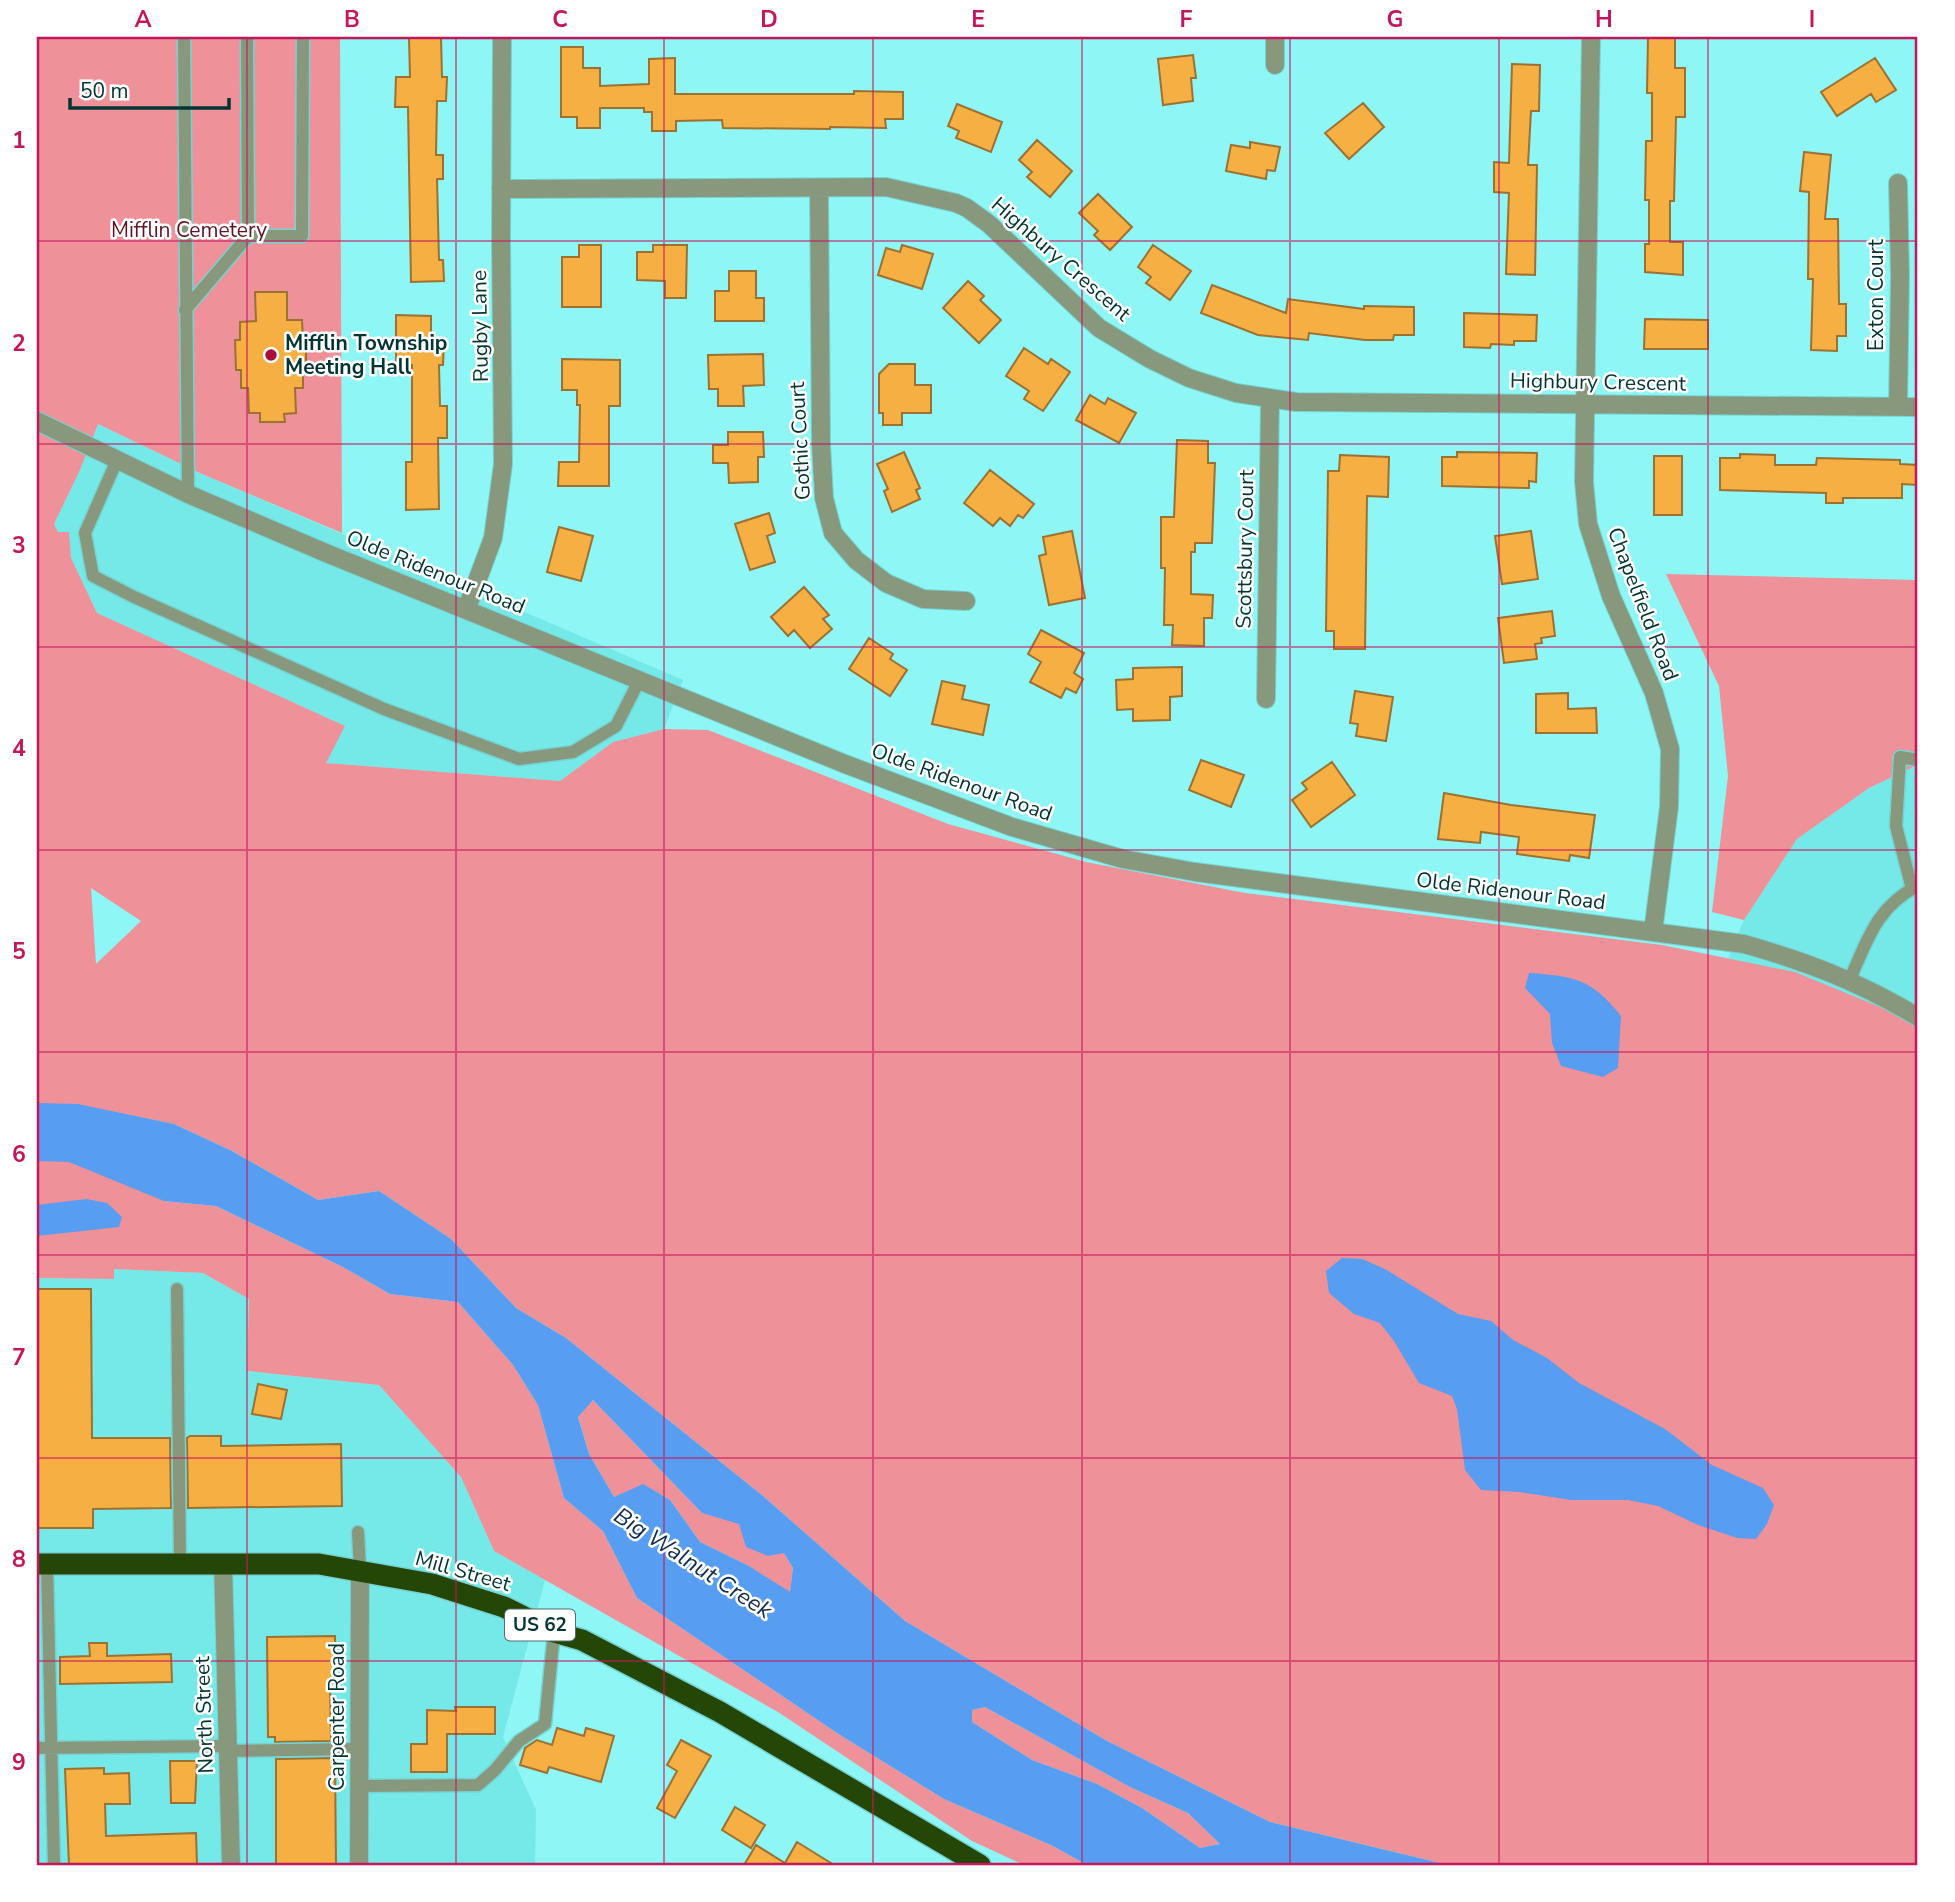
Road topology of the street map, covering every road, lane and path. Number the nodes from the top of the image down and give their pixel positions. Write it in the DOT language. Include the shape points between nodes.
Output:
graph roads {
  1 [pos="184,37"];
  2 [pos="247,37"];
  3 [pos="303,37"];
  4 [pos="502,37"];
  5 [pos="1275,37"];
  6 [pos="1591,37"];
  7 [pos="1275,65"];
  8 [pos="1898,183"];
  9 [pos="819,188"];
  10 [pos="501,189"];
  11 [pos="248,236"];
  12 [pos="186,310"];
  13 [pos="1270,399"];
  14 [pos="1584,404"];
  15 [pos="1898,407"];
  16 [pos="1918,407"];
  17 [pos="37,421"];
  18 [pos="117,460"];
  19 [pos="188,494"];
  20 [pos="966,601"];
  21 [pos="467,608"];
  22 [pos="640,679"];
  23 [pos="1266,699"];
  24 [pos="1918,760"];
  25 [pos="1915,887"];
  26 [pos="1653,932"];
  27 [pos="1850,979"];
  28 [pos="1918,1017"];
  29 [pos="177,1289"];
  30 [pos="358,1532"];
  31 [pos="180,1563"];
  32 [pos="223,1563"];
  33 [pos="42,1564"];
  34 [pos="360,1570"];
  35 [pos="554,1632"];
  36 [pos="37,1748"];
  37 [pos="51,1748"];
  38 [pos="228,1749"];
  39 [pos="359,1749"];
  40 [pos="359,1786"];
  41 [pos="54,1865"];
  42 [pos="231,1865"];
  43 [pos="359,1865"];
  44 [pos="980,1865"];
  1 -- 12 [label="lane"];
  2 -- 11 [label="lane"];
  3 -- 11 [label="lane" via="302,236"];
  4 -- 10 [label="street, Rugby Lane"];
  5 -- 7 [label="street"];
  6 -- 14 [label="street, Chapelfield Road"];
  8 -- 15 [label="street, Exton Court"];
  9 -- 10 [label="street, Highbury Crescent"];
  9 -- 13 [label="street, Highbury Crescent" via="886,187 967,208 1109,334 1189,378"];
  9 -- 20 [label="street, Gothic Court" via="820,424 824,498 833,533 856,560 886,583 923,599"];
  10 -- 21 [label="street, Rugby Lane" via="503,464 493,538"];
  11 -- 12 [label="lane"];
  12 -- 19 [label="lane"];
  13 -- 14 [label="street, Highbury Crescent"];
  13 -- 23 [label="street, Scottsbury Court"];
  14 -- 15 [label="street, Highbury Crescent"];
  14 -- 26 [label="street, Chapelfield Road" via="1588,524 1611,596 1654,693 1670,749"];
  15 -- 16 [label="street, Highbury Crescent"];
  17 -- 18 [label="street, Olde Ridenour Road"];
  18 -- 19 [label="street, Olde Ridenour Road"];
  18 -- 22 [label="lane" via="85,533 93,576 411,719 519,759 573,752 616,726"];
  19 -- 21 [label="street, Olde Ridenour Road"];
  21 -- 22 [label="street, Olde Ridenour Road"];
  22 -- 26 [label="street, Olde Ridenour Road" via="982,817 1123,859 1195,873"];
  24 -- 25 [label="lane" via="1900,757 1896,826"];
  25 -- 27 [label="lane" via="1886,907"];
  26 -- 27 [label="street, Olde Ridenour Road" via="1744,944"];
  27 -- 28 [label="street, Olde Ridenour Road"];
  29 -- 31 [label="lane"];
  30 -- 34 [label="lane"];
  31 -- 32 [label="highway, Mill Street / US 62"];
  31 -- 33 [label="highway, Mill Street / US 62"];
  32 -- 34 [label="highway, Mill Street / US 62" via="319,1564"];
  32 -- 38 [label="street, North Street"];
  33 -- 37 [label="lane"];
  34 -- 35 [label="highway, Mill Street / US 62" via="432,1584 504,1607"];
  34 -- 39 [label="street, Carpenter Road"];
  35 -- 40 [label="lane" via="545,1724 519,1741 478,1785"];
  35 -- 44 [label="highway, Mill Street / US 62" via="582,1640 720,1712"];
  36 -- 37 [label="lane"];
  37 -- 38 [label="lane"];
  37 -- 41 [label="lane"];
  38 -- 39 [label="lane"];
  38 -- 42 [label="street, North Street"];
  39 -- 40 [label="street, Carpenter Road"];
  40 -- 43 [label="street, Carpenter Road"];
}
